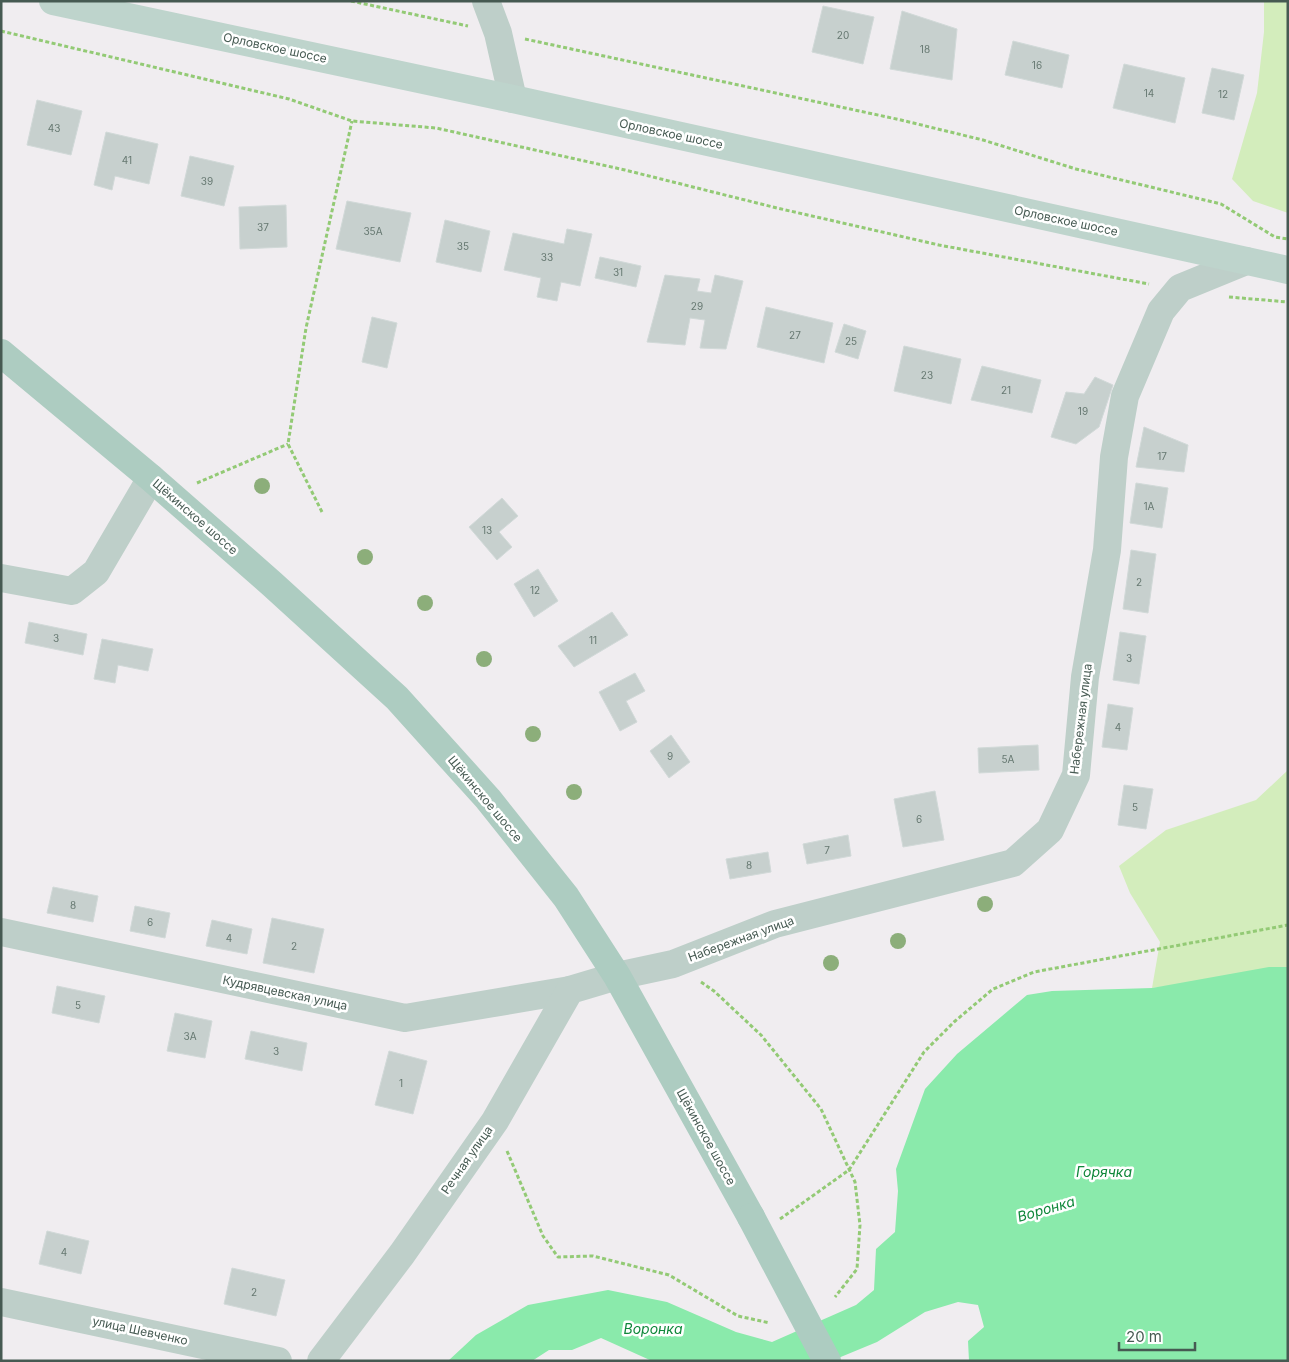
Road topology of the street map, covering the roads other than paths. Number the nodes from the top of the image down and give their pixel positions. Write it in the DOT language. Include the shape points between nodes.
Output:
graph roads {
  1 [pos="53,1"];
  2 [pos="486,1"];
  3 [pos="513,99"];
  4 [pos="1246,261"];
  5 [pos="1288,270"];
  6 [pos="1,353"];
  7 [pos="151,478"];
  8 [pos="1,578"];
  9 [pos="1,932"];
  10 [pos="617,976"];
  11 [pos="570,990"];
  12 [pos="1,1302"];
  13 [pos="278,1361"];
  14 [pos="321,1361"];
  15 [pos="826,1361"];
  1 -- 3 [label="main road, Орловское шоссе"];
  2 -- 3 [label="street" via="498,33"];
  3 -- 4 [label="main road, Орловское шоссе"];
  4 -- 5 [label="main road, Орловское шоссе"];
  4 -- 10 [label="street, Набережная улица" via="1180,288 1161,312 1125,396 1114,457 1107,550 1085,678 1076,775 1050,830 1013,863 775,924 673,964"];
  6 -- 7 [label="main road, Щёкинское шоссе"];
  7 -- 8 [label="street" via="96,572 72,591"];
  7 -- 10 [label="main road, Щёкинское шоссе" via="397,698 488,799 566,897"];
  9 -- 11 [label="street, Кудрявцевская улица" via="405,1018"];
  10 -- 11 [label="street"];
  10 -- 15 [label="main road, Щёкинское шоссе, bridge"];
  11 -- 14 [label="street, Речная улица" via="495,1121 402,1254"];
  12 -- 13 [label="street, улица Шевченко"];
}
